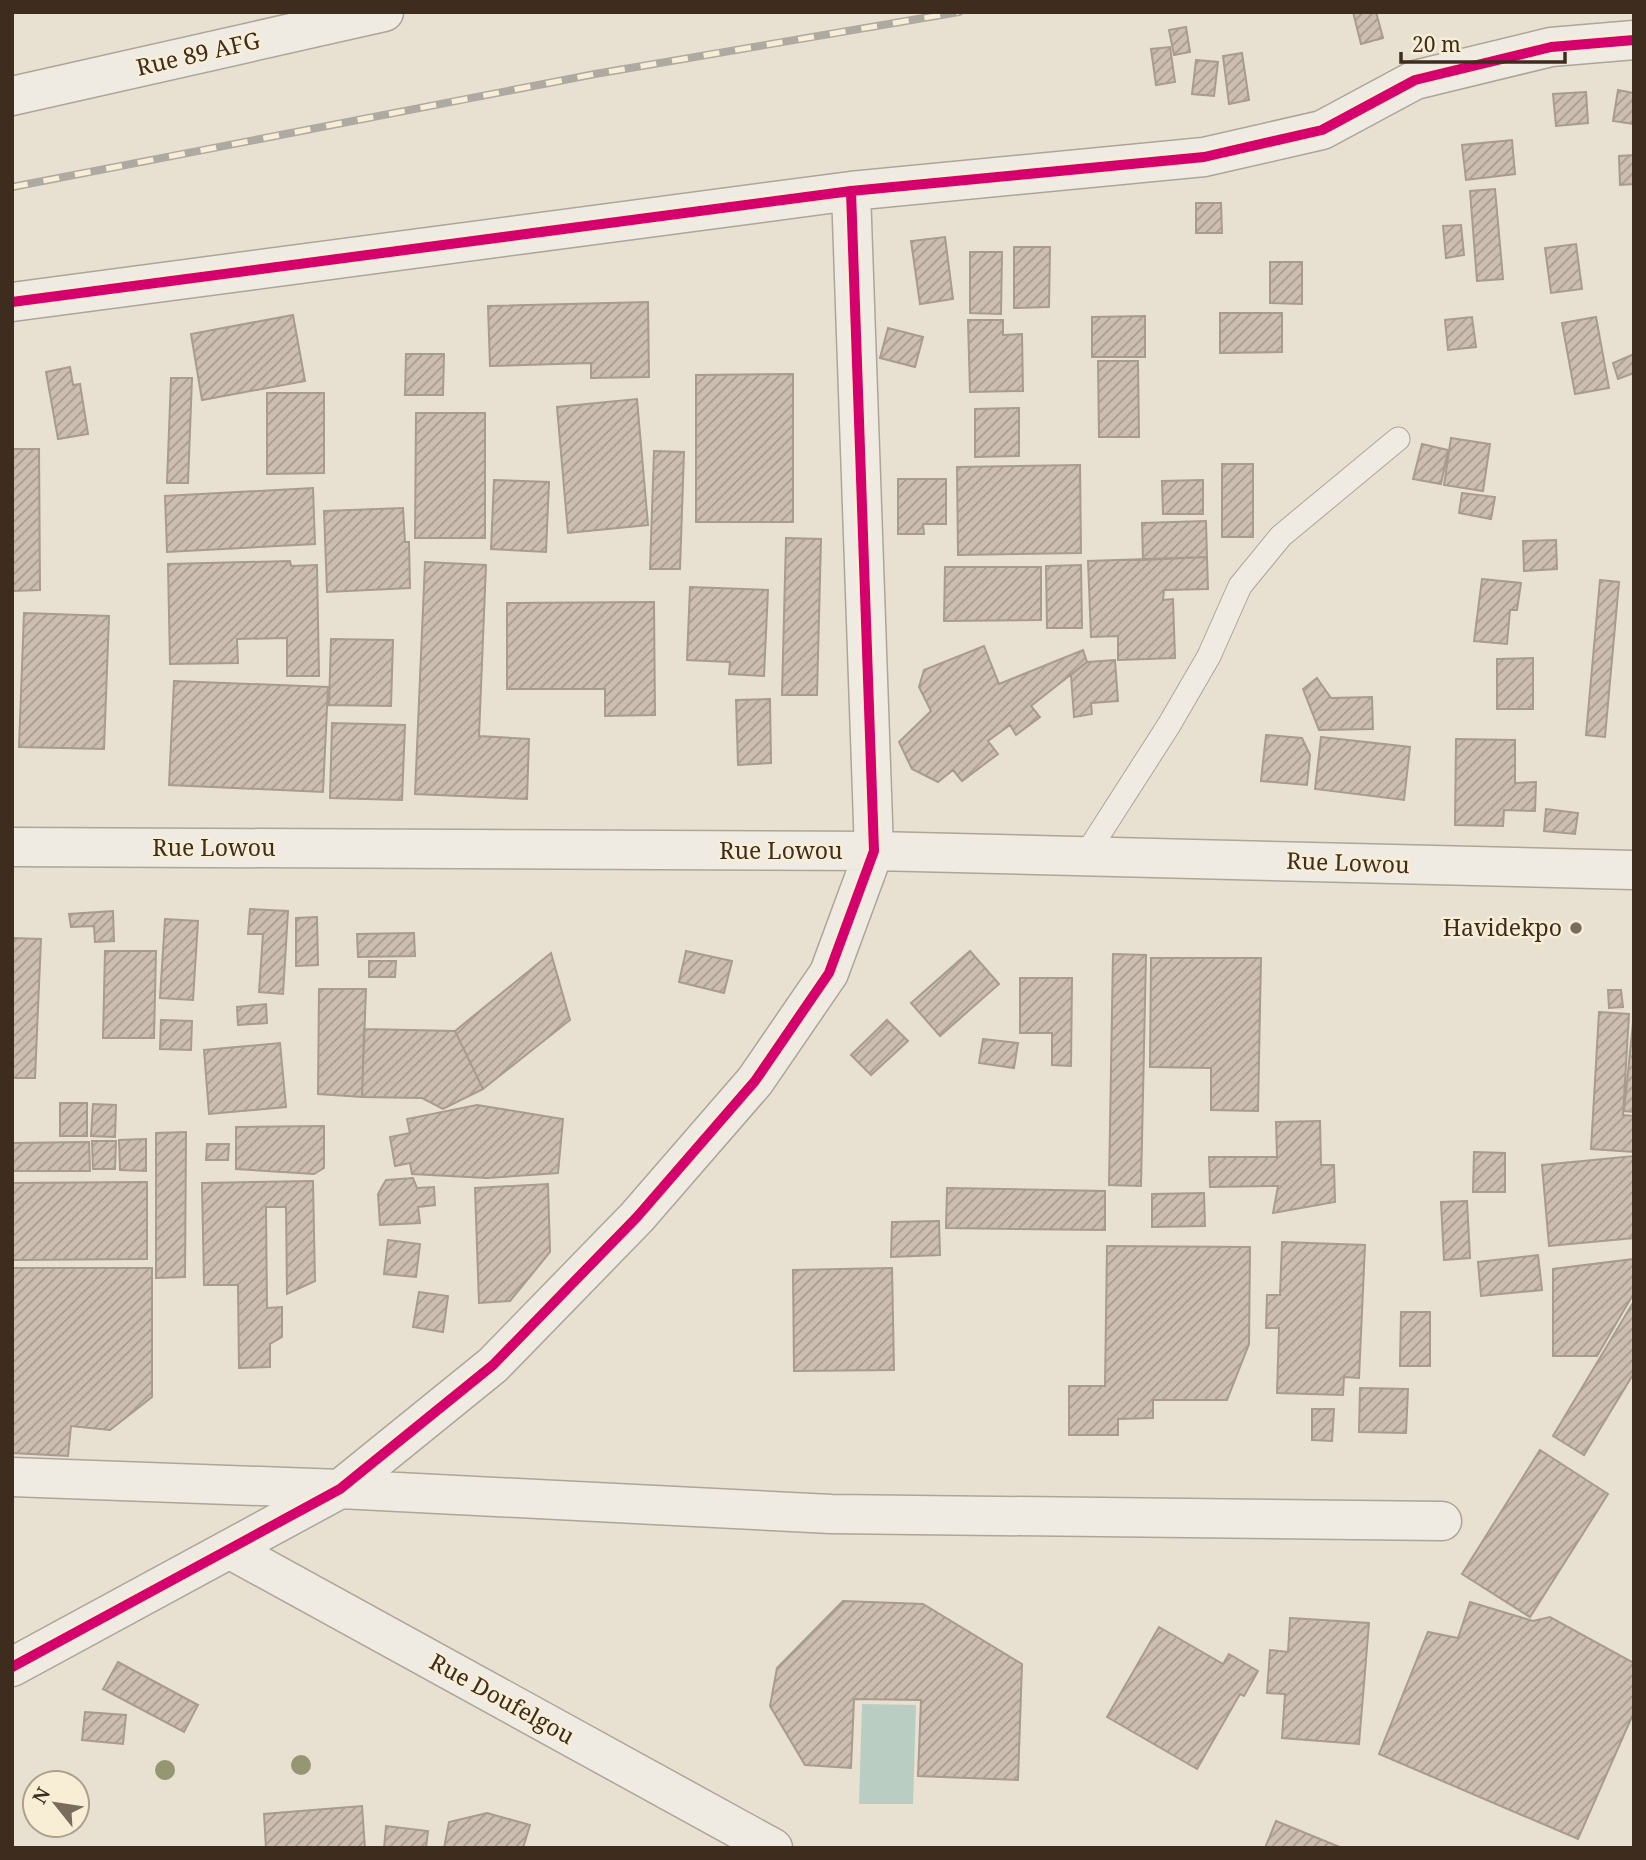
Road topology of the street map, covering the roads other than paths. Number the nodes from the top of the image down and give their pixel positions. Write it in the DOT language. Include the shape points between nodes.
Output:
graph roads {
  1 [pos="384,12"];
  2 [pos="1634,40"];
  3 [pos="12,96"];
  4 [pos="851,191"];
  5 [pos="12,302"];
  6 [pos="1398,439"];
  7 [pos="12,847"];
  8 [pos="874,851"];
  9 [pos="1085,856"];
  10 [pos="1634,870"];
  11 [pos="12,1477"];
  12 [pos="340,1489"];
  13 [pos="1442,1521"];
  14 [pos="231,1550"];
  15 [pos="12,1667"];
  16 [pos="773,1848"];
  1 -- 3 [label="street, Rue 89 AFG"];
  2 -- 4 [label="street" via="1551,47 1415,80 1322,130 1205,157"];
  4 -- 5 [label="street"];
  4 -- 8 [label="street"];
  6 -- 9 [label="lane" via="1281,536 1240,586 1209,656"];
  7 -- 8 [label="street, Rue Lowou"];
  8 -- 9 [label="street, Rue Lowou"];
  8 -- 12 [label="street" via="829,972 755,1081 637,1217 492,1365"];
  9 -- 10 [label="street, Rue Lowou"];
  11 -- 12 [label="street"];
  12 -- 13 [label="street" via="831,1514"];
  12 -- 14 [label="street"];
  14 -- 15 [label="street"];
  14 -- 16 [label="street, Rue Doufelgou"];
}
